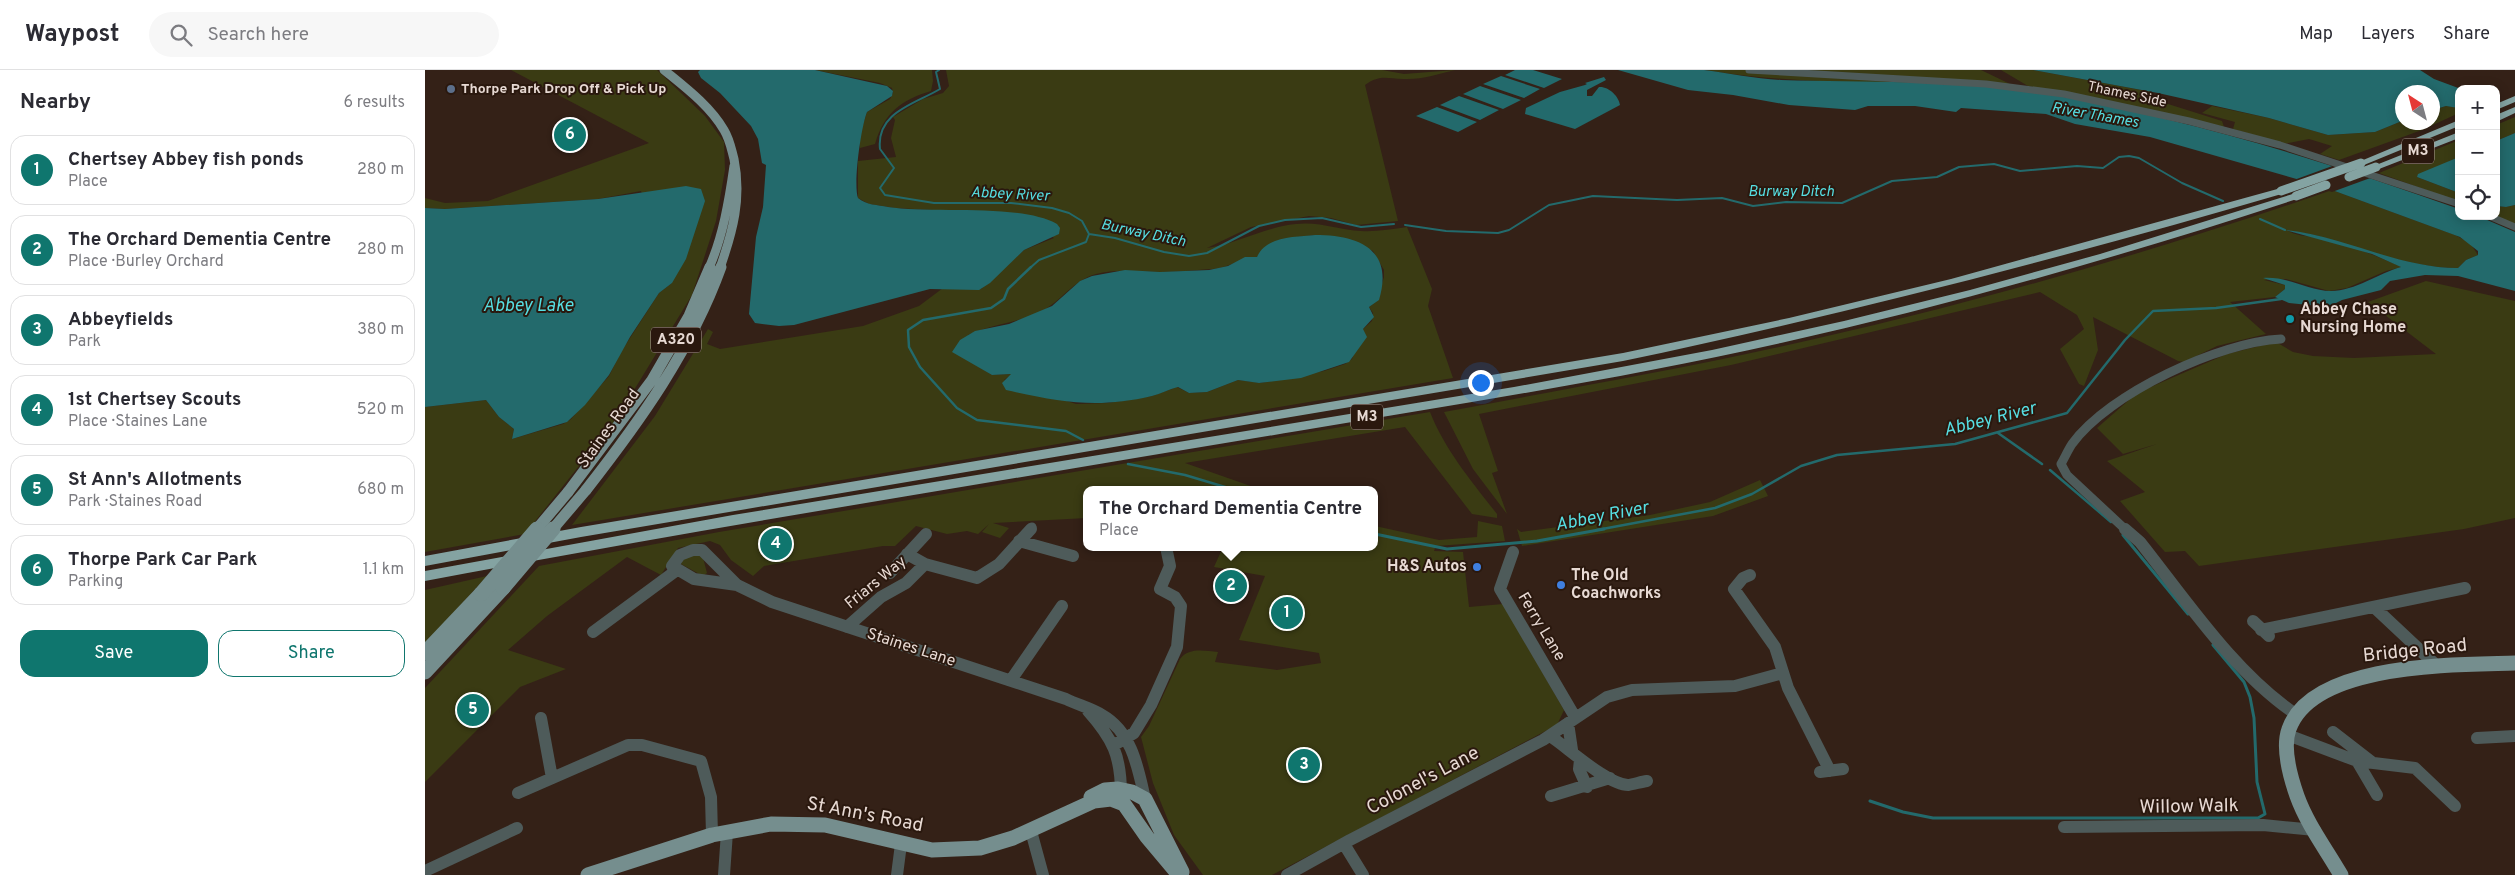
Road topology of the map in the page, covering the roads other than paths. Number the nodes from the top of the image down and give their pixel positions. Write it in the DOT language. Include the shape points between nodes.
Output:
graph roads {
  1 [pos="665,70"];
  2 [pos="1749,70"];
  3 [pos="2515,99"];
  4 [pos="2500,105"];
  5 [pos="2515,110"];
  6 [pos="2500,117"];
  7 [pos="2455,125"];
  8 [pos="2455,137"];
  9 [pos="734,163"];
  10 [pos="2455,203"];
  11 [pos="2498,220"];
  12 [pos="2515,228"];
  13 [pos="2281,339"];
  14 [pos="1032,527"];
  15 [pos="926,534"];
  16 [pos="1019,541"];
  17 [pos="1167,551"];
  18 [pos="1513,552"];
  19 [pos="907,554"];
  20 [pos="1073,556"];
  21 [pos="425,561"];
  22 [pos="925,564"];
  23 [pos="677,570"];
  24 [pos="890,573"];
  25 [pos="1751,575"];
  26 [pos="425,576"];
  27 [pos="737,585"];
  28 [pos="2465,588"];
  29 [pos="1062,606"];
  30 [pos="2374,607"];
  31 [pos="2253,621"];
  32 [pos="847,627"];
  33 [pos="593,632"];
  34 [pos="425,653"];
  35 [pos="2438,667"];
  36 [pos="2512,667"];
  37 [pos="425,672"];
  38 [pos="1783,673"];
  39 [pos="1011,680"];
  40 [pos="1086,709"];
  41 [pos="2297,715"];
  42 [pos="541,718"];
  43 [pos="1571,720"];
  44 [pos="2333,732"];
  45 [pos="2288,735"];
  46 [pos="1550,736"];
  47 [pos="2515,736"];
  48 [pos="2477,738"];
  49 [pos="1126,739"];
  50 [pos="1114,745"];
  51 [pos="1576,755"];
  52 [pos="2357,761"];
  53 [pos="2373,763"];
  54 [pos="1831,771"];
  55 [pos="552,778"];
  56 [pos="1610,778"];
  57 [pos="1647,781"];
  58 [pos="1587,787"];
  59 [pos="518,793"];
  60 [pos="1122,796"];
  61 [pos="1551,796"];
  62 [pos="2377,796"];
  63 [pos="1145,800"];
  64 [pos="2455,806"];
  65 [pos="2064,827"];
  66 [pos="517,828"];
  67 [pos="2315,830"];
  68 [pos="1031,831"];
  69 [pos="720,834"];
  70 [pos="901,844"];
  71 [pos="1344,844"];
  72 [pos="425,870"];
  73 [pos="588,875"];
  74 [pos="724,875"];
  75 [pos="897,875"];
  76 [pos="1043,875"];
  77 [pos="1179,875"];
  78 [pos="1183,875"];
  79 [pos="1287,875"];
  80 [pos="1363,875"];
  81 [pos="2341,875"];
  1 -- 9 [label="main road, Staines Road / A320" via="722,127 732,145"];
  2 -- 10 [label="street, Thames Side" via="1988,84 2064,94 2255,138"];
  3 -- 4 [label="highway"];
  5 -- 6 [label="highway"];
  7 -- 21 [label="highway, M3, bridge" via="2281,191 1938,287 1764,329 1489,381 581,532"];
  8 -- 26 [label="highway, M3, bridge" via="2296,196 2176,234 1824,330 1482,398 564,549"];
  9 -- 34 [label="main road, Staines Road / A320, bridge" via="719,245 689,316 652,380 568,492 481,594"];
  9 -- 37 [label="main road, Staines Road / A320, bridge" via="740,183 736,218 719,276 705,310 652,400 586,490 503,588"];
  11 -- 12 [label="street"];
  13 -- 41 [label="street" via="2262,338 2220,350 2132,392 2072,441 2061,464 2077,486 2141,542 2229,653 2277,702"];
  14 -- 16 [label="street, Friars Way"];
  15 -- 19 [label="street, Friars Way"];
  16 -- 20 [label="street"];
  16 -- 22 [label="street, Friars Way" via="994,569 977,578"];
  17 -- 49 [label="street" via="1170,566 1160,589 1175,597 1181,606 1177,647 1151,705 1134,733"];
  18 -- 43 [label="street, Ferry Lane" via="1512,564 1500,580 1500,589"];
  19 -- 22 [label="street, Friars Way"];
  19 -- 24 [label="street, Friars Way"];
  22 -- 32 [label="street, Friars Way" via="906,583 881,597"];
  23 -- 27 [label="street, Staines Lane" via="694,579"];
  23 -- 27 [label="street, Staines Lane" via="672,566 680,555 695,549 702,550"];
  23 -- 33 [label="street"];
  25 -- 38 [label="street" via="1743,578 1734,589 1775,647"];
  27 -- 32 [label="street, Staines Lane" via="772,602"];
  28 -- 30 [label="street"];
  29 -- 39 [label="street"];
  30 -- 31 [label="street" via="2265,633"];
  30 -- 35 [label="street"];
  32 -- 39 [label="street, Staines Lane"];
  35 -- 36 [label="main road, Bridge Road"];
  35 -- 41 [label="main road, Bridge Road" via="2345,681 2324,690"];
  38 -- 43 [label="street, Colonel's Lane" via="1735,686 1623,690 1604,698"];
  38 -- 54 [label="street"];
  39 -- 40 [label="street, Staines Lane"];
  40 -- 49 [label="street, Staines Lane" via="1107,718"];
  40 -- 50 [label="street, Staines Lane"];
  41 -- 45 [label="main road, Bridge Road"];
  42 -- 55 [label="street"];
  43 -- 46 [label="street, Colonel's Lane"];
  43 -- 51 [label="street, Ferry Lane"];
  44 -- 53 [label="street"];
  45 -- 52 [label="street"];
  45 -- 67 [label="main road" via="2295,790"];
  46 -- 51 [label="street"];
  46 -- 71 [label="street, Colonel's Lane"];
  47 -- 48 [label="street"];
  49 -- 50 [label="street"];
  49 -- 63 [label="street, Staines Lane"];
  50 -- 60 [label="street, Staines Lane" via="1121,766"];
  51 -- 56 [label="street"];
  51 -- 58 [label="street, Ferry Lane"];
  52 -- 53 [label="street"];
  52 -- 62 [label="street"];
  53 -- 64 [label="street" via="2415,768"];
  55 -- 59 [label="street"];
  55 -- 69 [label="street" via="634,744 701,761"];
  56 -- 57 [label="street" via="1626,785"];
  56 -- 58 [label="street"];
  58 -- 61 [label="street"];
  60 -- 63 [label="main road" via="1135,791"];
  60 -- 68 [label="main road, St Ann's Road" via="1117,800 1105,799 1072,809"];
  60 -- 77 [label="main road" via="1147,837"];
  63 -- 78 [label="main road, Staines Lane"];
  65 -- 67 [label="street, Willow Walk" via="2263,825"];
  66 -- 72 [label="street"];
  67 -- 81 [label="main road"];
  68 -- 70 [label="main road, St Ann's Road" via="996,844 959,850 932,850"];
  68 -- 76 [label="street"];
  69 -- 70 [label="main road, St Ann's Road" via="771,824 807,824 825,825"];
  69 -- 73 [label="main road, St Ann's Road"];
  69 -- 74 [label="street"];
  70 -- 75 [label="street"];
  71 -- 79 [label="street, Colonel's Lane"];
  71 -- 80 [label="street"];
}
